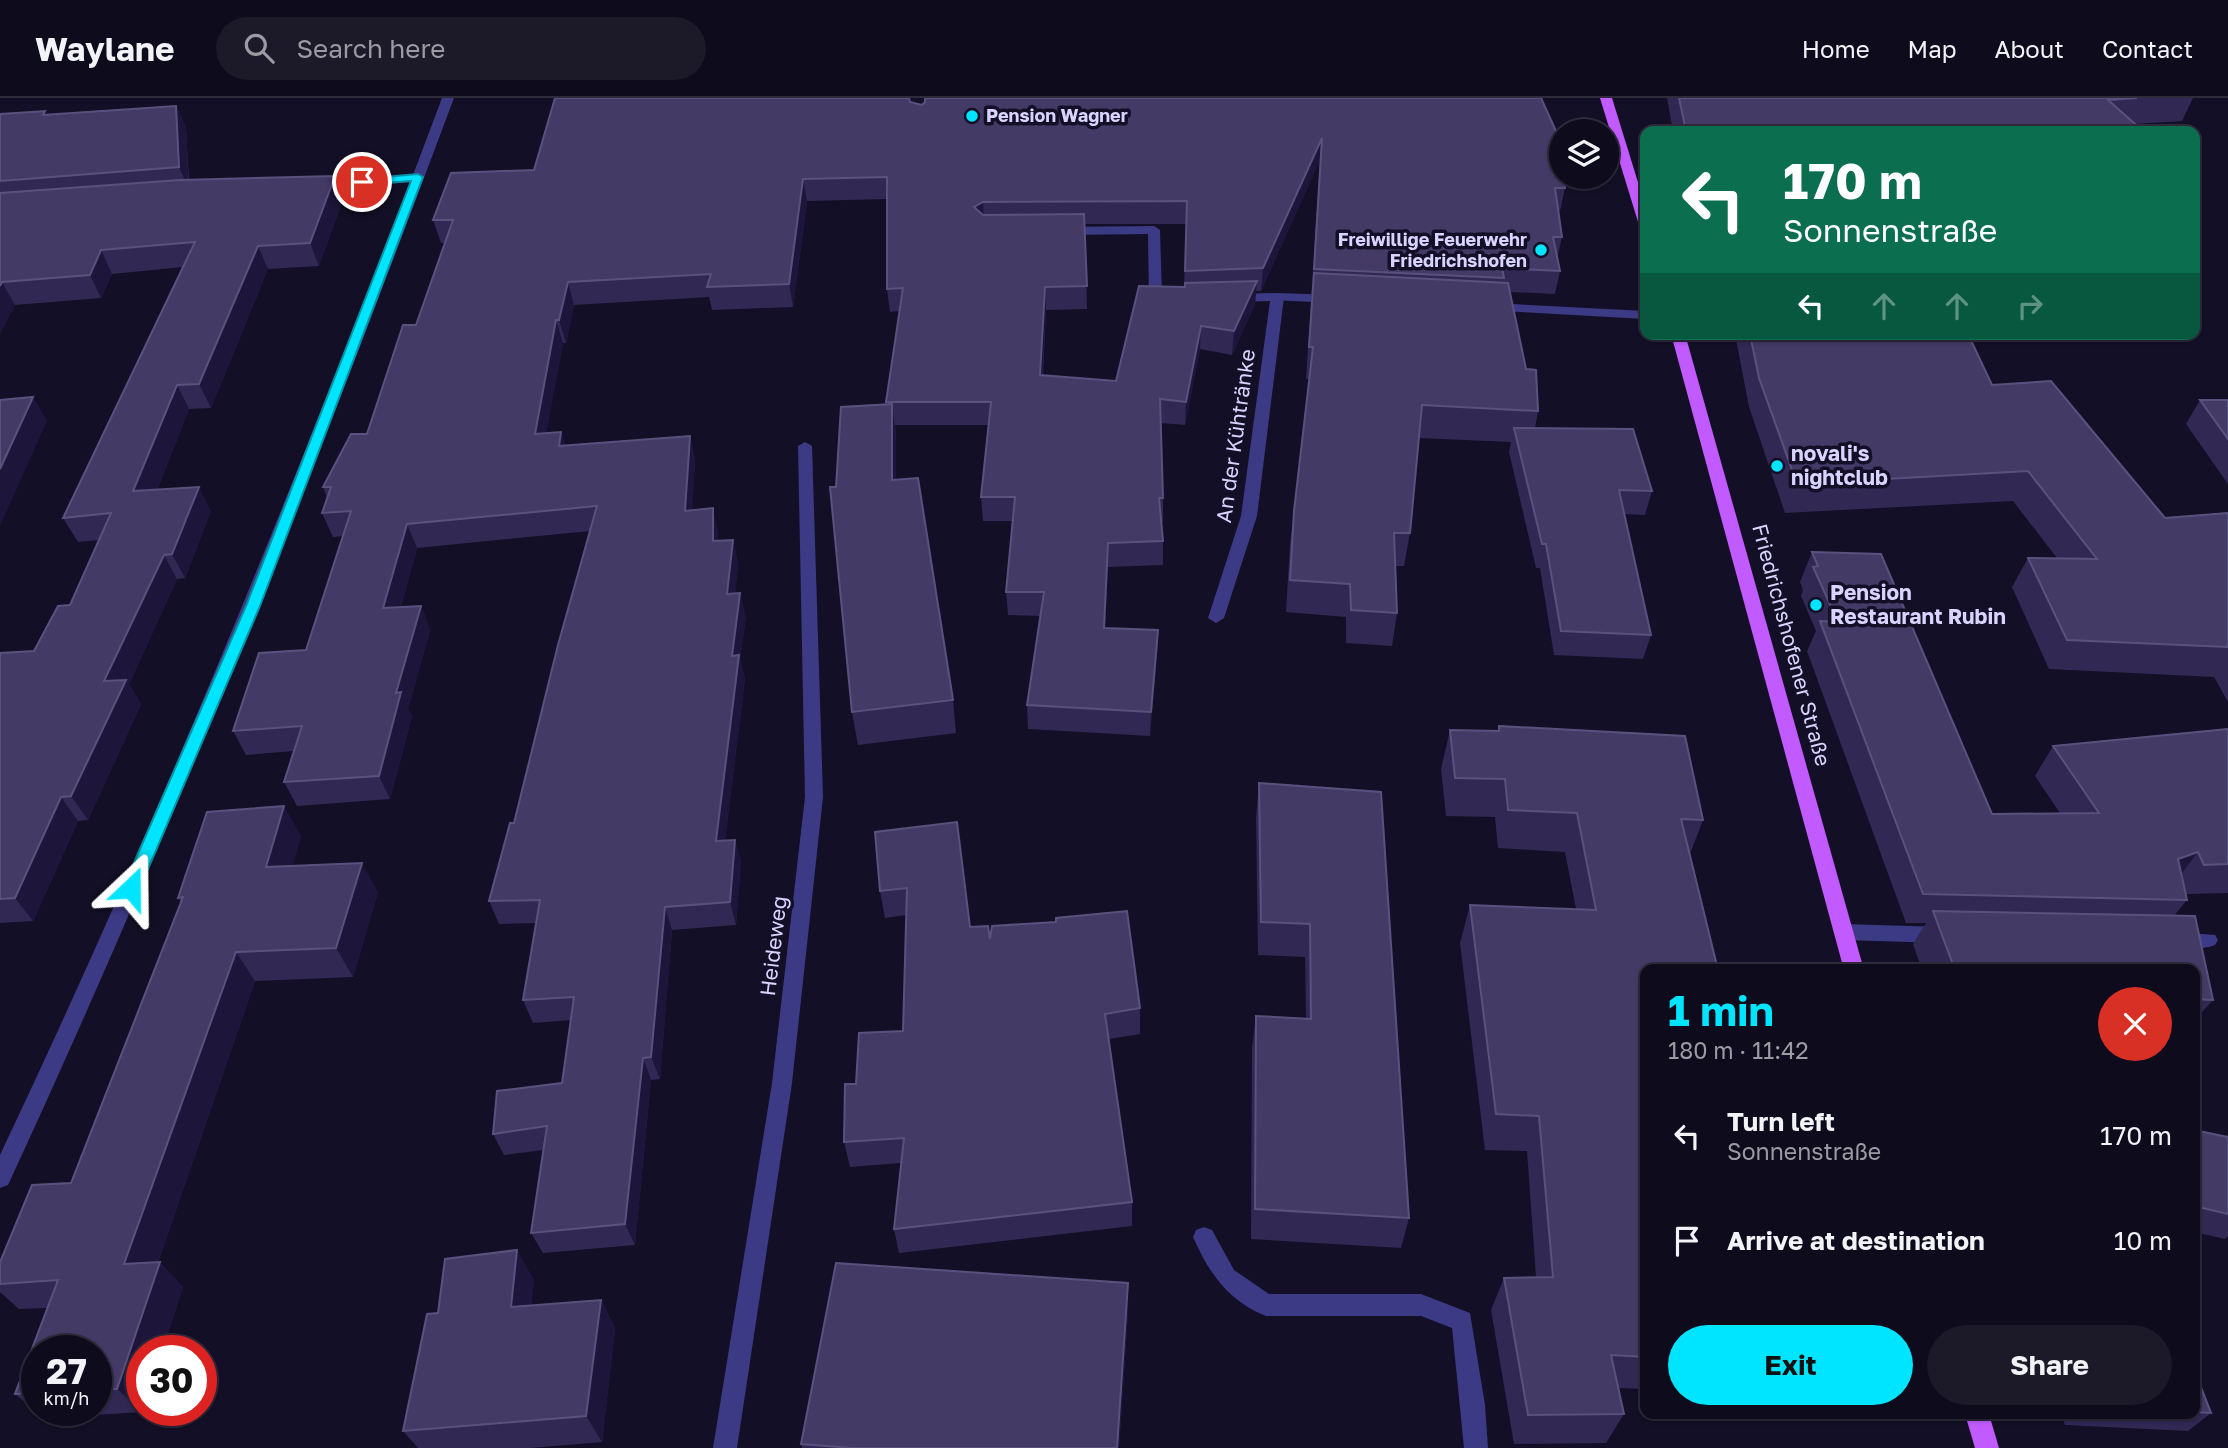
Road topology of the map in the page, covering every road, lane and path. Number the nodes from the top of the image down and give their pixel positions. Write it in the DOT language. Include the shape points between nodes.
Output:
graph roads {
  1 [pos="448,98"];
  2 [pos="1606,98"];
  3 [pos="418,177"];
  4 [pos="307,187"];
  5 [pos="1640,209"];
  6 [pos="1050,231"];
  7 [pos="1277,297"];
  8 [pos="1223,299"];
  9 [pos="1183,300"];
  10 [pos="1343,300"];
  11 [pos="1476,306"];
  12 [pos="1640,315"];
  13 [pos="1680,340"];
  14 [pos="805,446"];
  15 [pos="1216,618"];
  16 [pos="1844,932"];
  17 [pos="1956,935"];
  18 [pos="2152,939"];
  19 [pos="2208,940"];
  20 [pos="1852,964"];
  21 [pos="0,1178"];
  22 [pos="1204,1237"];
  23 [pos="1979,1419"];
  24 [pos="725,1448"];
  25 [pos="1476,1448"];
  26 [pos="1987,1448"];
  1 -- 3 [label="street"];
  2 -- 5 [label="main road"];
  3 -- 4 [label="street"];
  3 -- 21 [label="street" via="253,606 68,1036"];
  6 -- 9 [label="street" via="1154,230 1156,302"];
  7 -- 8 [label="street"];
  7 -- 10 [label="street"];
  7 -- 15 [label="street, An der Kühtränke" via="1250,516"];
  11 -- 12 [label="street" via="1516,314"];
  13 -- 16 [label="main road, Friedrichshofener Straße"];
  14 -- 24 [label="street, Heideweg" via="814,797 782,1083"];
  16 -- 17 [label="street"];
  16 -- 20 [label="main road, Friedrichshofener Straße"];
  18 -- 19 [label="street"];
  22 -- 25 [label="street" via="1226,1277 1266,1305 1421,1305 1462,1321"];
  23 -- 26 [label="main road"];
}
